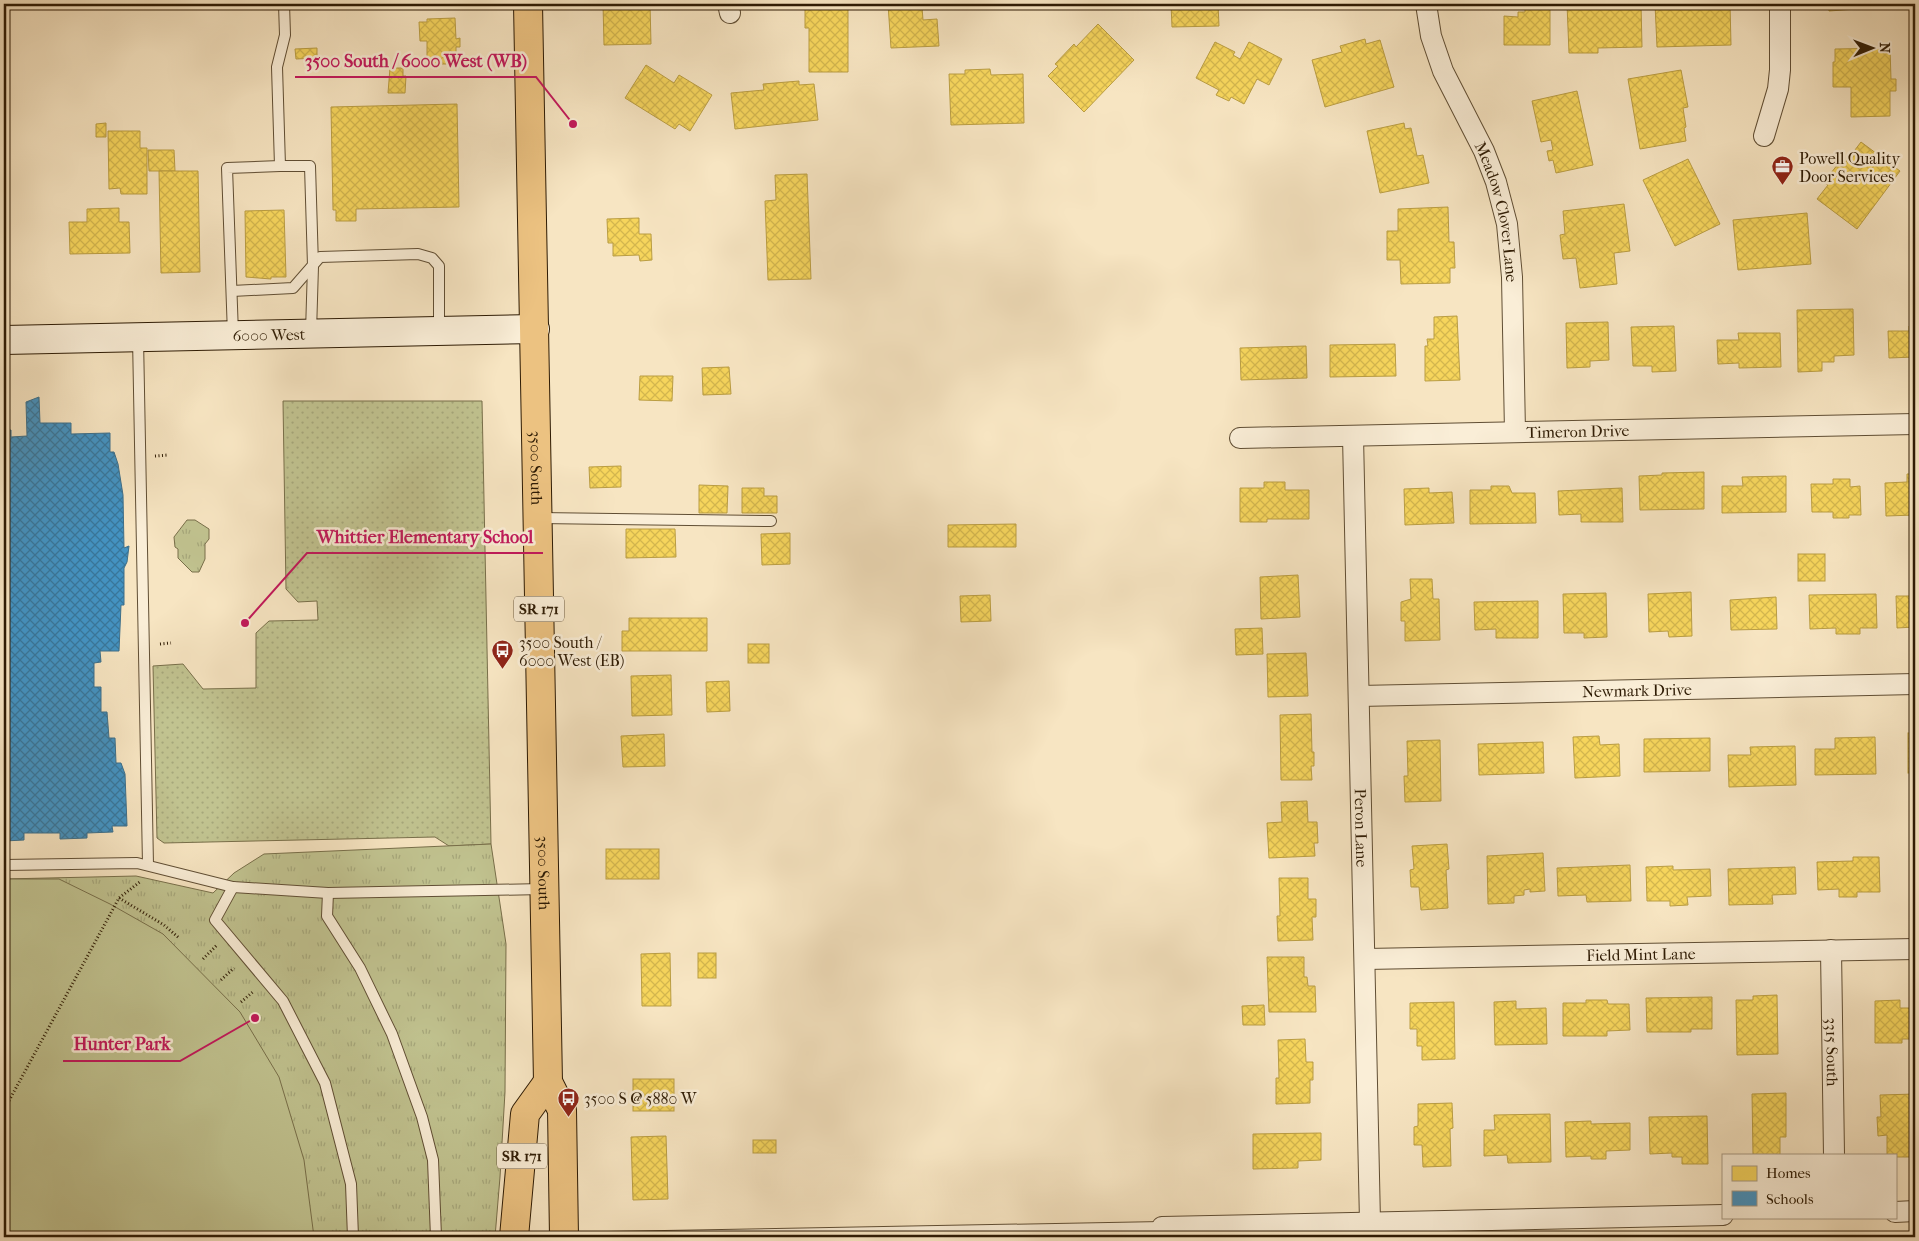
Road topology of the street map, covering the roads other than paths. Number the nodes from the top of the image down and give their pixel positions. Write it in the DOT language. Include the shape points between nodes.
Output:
graph roads {
  1 [pos="284,4"];
  2 [pos="528,4"];
  3 [pos="1426,4"];
  4 [pos="1780,4"];
  5 [pos="1764,136"];
  6 [pos="280,166"];
  7 [pos="313,266"];
  8 [pos="232,291"];
  9 [pos="534,329"];
  10 [pos="439,331"];
  11 [pos="311,333"];
  12 [pos="233,335"];
  13 [pos="138,337"];
  14 [pos="4,340"];
  15 [pos="1915,424"];
  16 [pos="1515,432"];
  17 [pos="1353,436"];
  18 [pos="1240,438"];
  19 [pos="538,518"];
  20 [pos="771,520"];
  21 [pos="1915,684"];
  22 [pos="1359,696"];
  23 [pos="4,865"];
  24 [pos="148,865"];
  25 [pos="233,887"];
  26 [pos="544,889"];
  27 [pos="328,893"];
  28 [pos="1915,949"];
  29 [pos="1830,950"];
  30 [pos="1366,959"];
  31 [pos="548,1082"];
  32 [pos="1834,1154"];
  33 [pos="1896,1212"];
  34 [pos="1915,1212"];
  35 [pos="1722,1215"];
  36 [pos="1370,1222"];
  37 [pos="1162,1227"];
  38 [pos="353,1237"];
  39 [pos="436,1237"];
  40 [pos="514,1237"];
  41 [pos="564,1237"];
  42 [pos="608,1237"];
  1 -- 6 [label="lane" via="285,35 277,67"];
  2 -- 9 [label="main road, 3500 South / SR 171"];
  3 -- 16 [label="street, Meadow Clover Lane" via="1430,36 1443,71 1484,151 1507,224 1512,277"];
  4 -- 5 [label="street" via="1778,89"];
  6 -- 7 [label="lane" via="310,166"];
  6 -- 8 [label="lane" via="227,168"];
  7 -- 8 [label="lane" via="293,288"];
  7 -- 10 [label="lane" via="320,257 418,254 432,258 439,266"];
  7 -- 11 [label="lane"];
  8 -- 12 [label="lane"];
  9 -- 10 [label="street, 6000 West"];
  9 -- 19 [label="main road, 3500 South / SR 171"];
  10 -- 11 [label="street, 6000 West"];
  11 -- 12 [label="street, 6000 West"];
  12 -- 13 [label="street, 6000 West"];
  13 -- 14 [label="street, 6000 West"];
  13 -- 24 [label="lane"];
  15 -- 16 [label="street, Timeron Drive"];
  16 -- 17 [label="street, Timeron Drive"];
  17 -- 18 [label="street, Timeron Drive"];
  17 -- 22 [label="street, Peron Lane"];
  19 -- 20 [label="lane"];
  19 -- 26 [label="main road, 3500 South / SR 171"];
  21 -- 22 [label="street, Newmark Drive"];
  22 -- 30 [label="street, Peron Lane"];
  23 -- 24 [label="lane"];
  24 -- 25 [label="lane"];
  25 -- 27 [label="lane"];
  25 -- 38 [label="lane" via="215,920 282,1001 325,1083 351,1184"];
  26 -- 27 [label="lane"];
  26 -- 31 [label="main road, 3500 South / SR 171"];
  27 -- 39 [label="lane" via="327,916 360,968 392,1034 422,1117 433,1160"];
  28 -- 29 [label="street, Field Mint Lane"];
  29 -- 30 [label="street, Field Mint Lane"];
  29 -- 32 [label="street, 3315 South"];
  30 -- 36 [label="street, Peron Lane"];
  31 -- 40 [label="main road, SR 171" via="524,1114"];
  31 -- 41 [label="main road, 3500 South / SR 171" via="562,1110"];
  33 -- 34 [label="street"];
  35 -- 36 [label="street"];
  36 -- 37 [label="street"];
  37 -- 42 [label="lane"];
}
